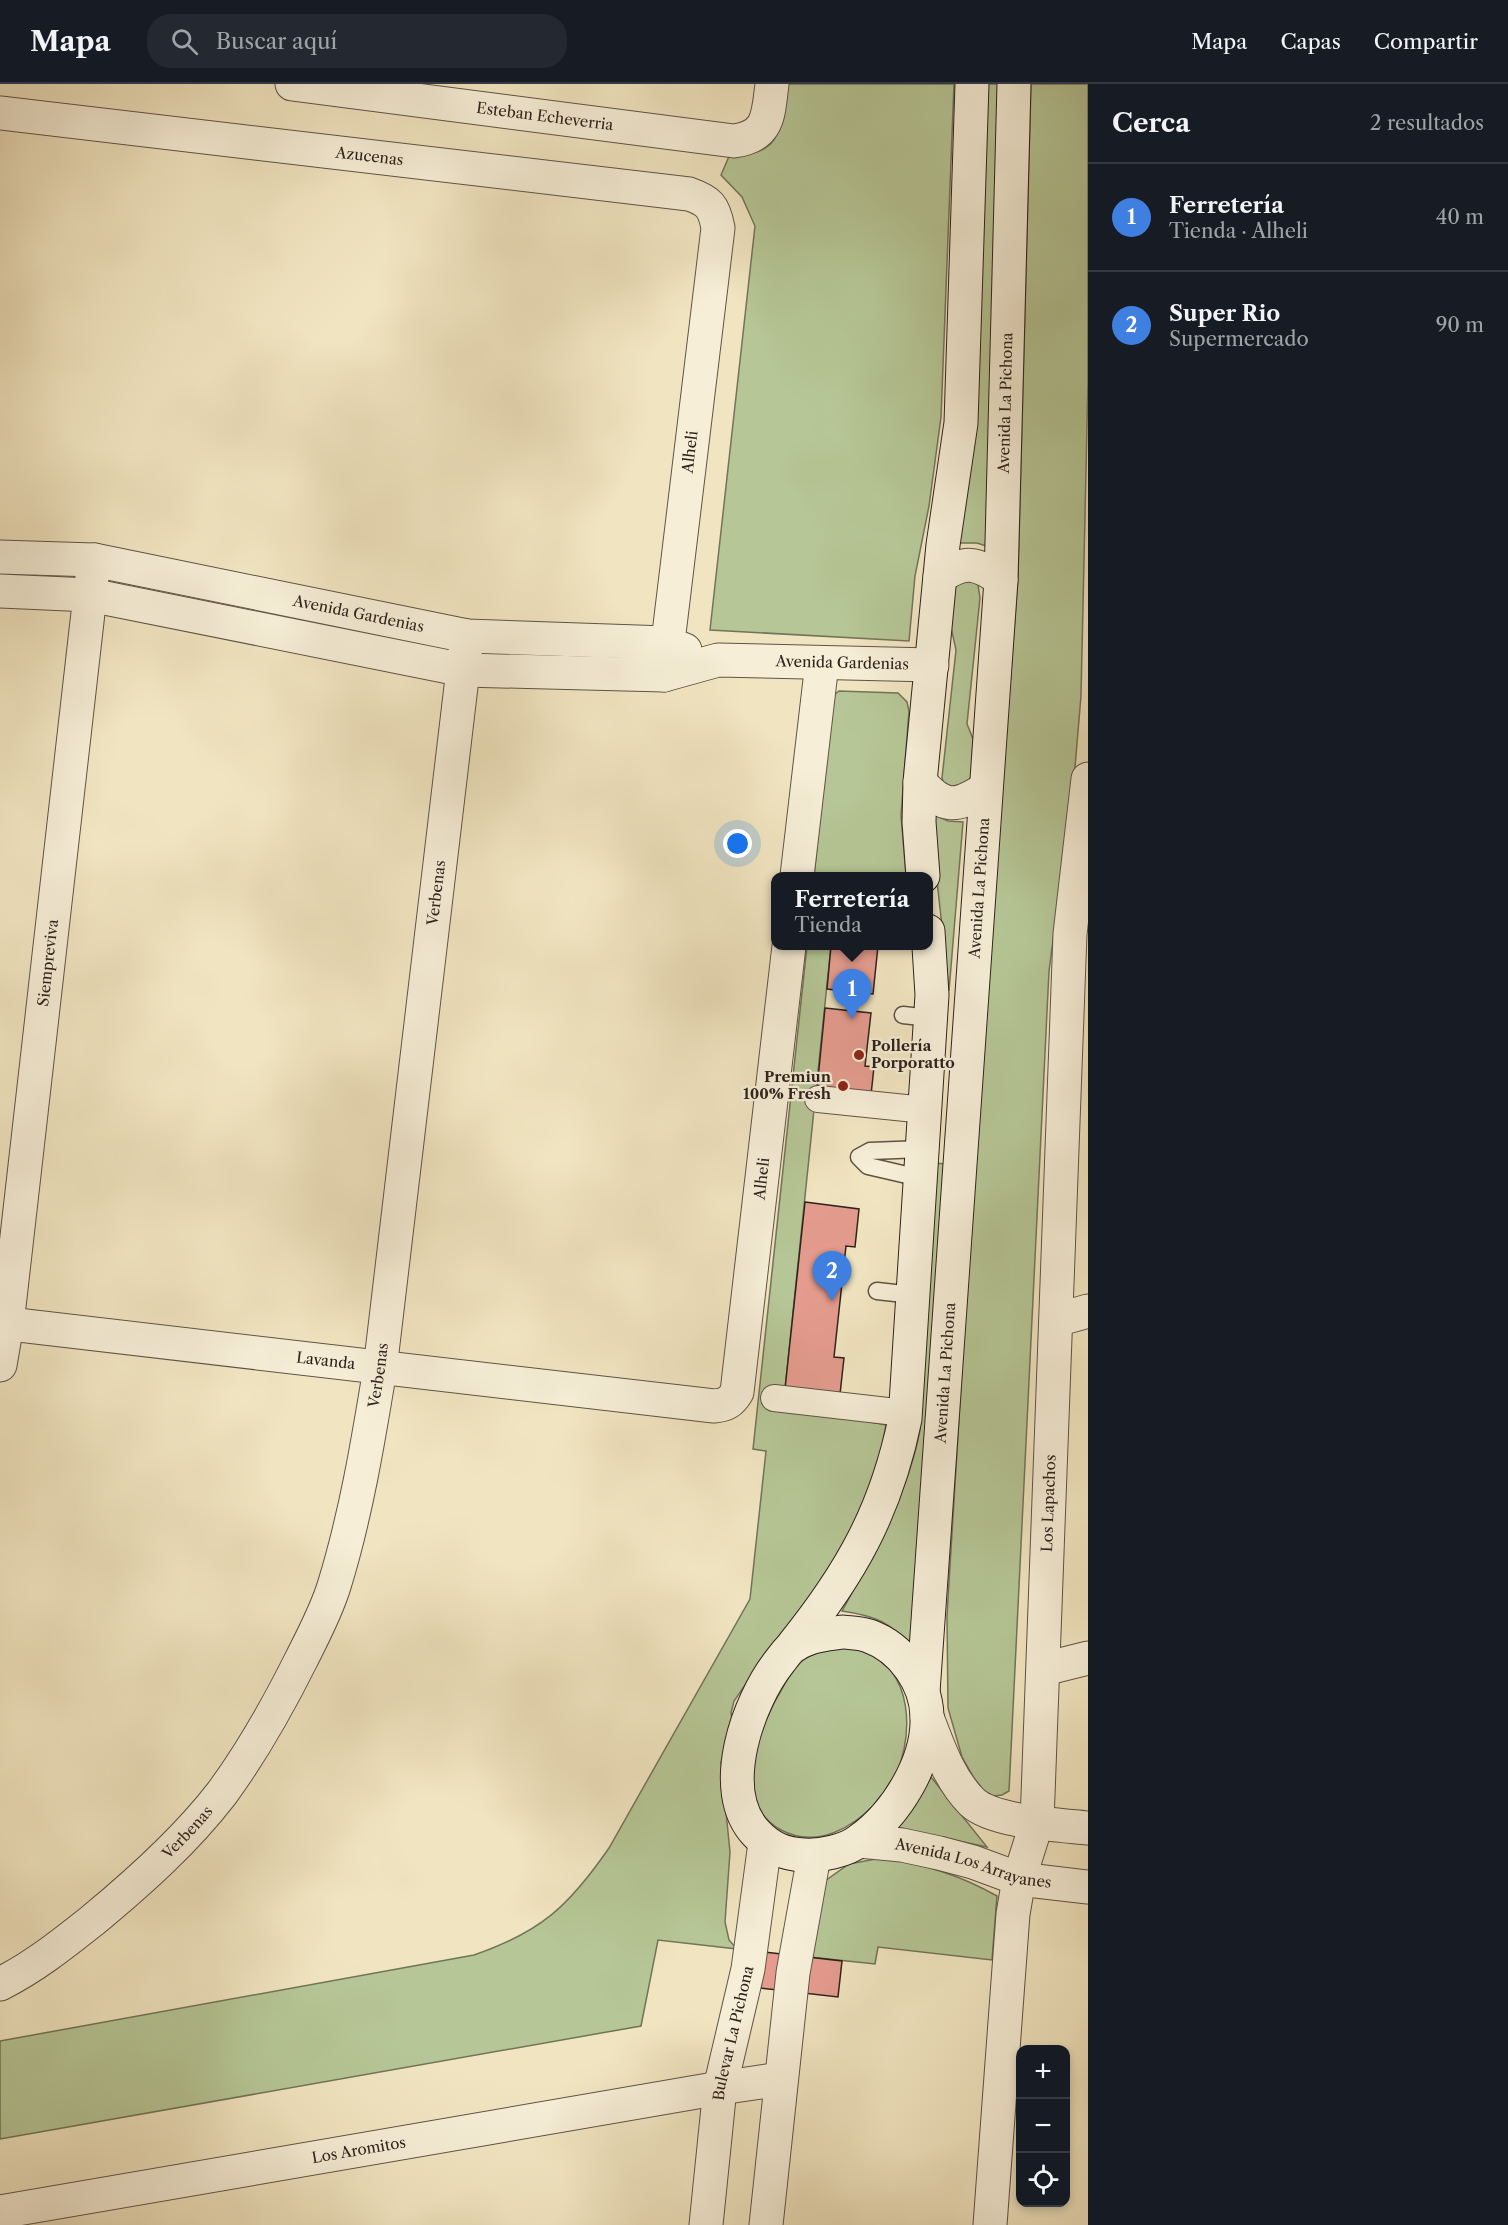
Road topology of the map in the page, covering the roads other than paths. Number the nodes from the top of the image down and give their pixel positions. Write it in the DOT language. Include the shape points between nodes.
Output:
graph roads {
  1 [pos="292,84"];
  2 [pos="772,84"];
  3 [pos="972,84"];
  4 [pos="1014,84"];
  5 [pos="0,113"];
  6 [pos="718,228"];
  7 [pos="0,557"];
  8 [pos="94,560"];
  9 [pos="940,577"];
  10 [pos="1000,580"];
  11 [pos="0,591"];
  12 [pos="90,595"];
  13 [pos="467,636"];
  14 [pos="666,643"];
  15 [pos="718,660"];
  16 [pos="822,663"];
  17 [pos="932,665"];
  18 [pos="464,670"];
  19 [pos="664,675"];
  20 [pos="1088,779"];
  21 [pos="920,782"];
  22 [pos="985,789"];
  23 [pos="797,872"];
  24 [pos="923,872"];
  25 [pos="1079,931"];
  26 [pos="788,950"];
  27 [pos="930,950"];
  28 [pos="818,1099"];
  29 [pos="924,1110"];
  30 [pos="878,1292"];
  31 [pos="913,1295"];
  32 [pos="1088,1311"];
  33 [pos="1056,1320"];
  34 [pos="3,1323"];
  35 [pos="0,1365"];
  36 [pos="380,1369"];
  37 [pos="774,1398"];
  38 [pos="724,1405"];
  39 [pos="905,1413"];
  40 [pos="793,1645"];
  41 [pos="1088,1658"];
  42 [pos="1044,1669"];
  43 [pos="925,1704"];
  44 [pos="1037,1822"];
  45 [pos="1088,1828"];
  46 [pos="858,1841"];
  47 [pos="765,1843"];
  48 [pos="814,1856"];
  49 [pos="1019,1879"];
  50 [pos="1088,1887"];
  51 [pos="0,1984"];
  52 [pos="782,2079"];
  53 [pos="720,2088"];
  54 [pos="0,2212"];
  55 [pos="706,2225"];
  56 [pos="766,2225"];
  57 [pos="990,2225"];
  1 -- 2 [label="street, Esteban Echeverria" via="734,141 759,132 768,117"];
  3 -- 9 [label="street" via="961,423"];
  4 -- 10 [label="street, Avenida La Pichona"];
  5 -- 6 [label="street, Azucenas" via="689,194 705,199"];
  6 -- 14 [label="street, Alheli"];
  7 -- 8 [label="street, Avenida Gardenias"];
  8 -- 12 [label="street, Siempreviva"];
  8 -- 13 [label="street, Avenida Gardenias"];
  9 -- 10 [label="street" via="959,565 970,565"];
  9 -- 17 [label="street"];
  10 -- 22 [label="street, Avenida La Pichona"];
  11 -- 12 [label="street, Avenida Gardenias"];
  12 -- 18 [label="street, Avenida Gardenias"];
  12 -- 34 [label="street, Siempreviva"];
  13 -- 14 [label="street, Avenida Gardenias"];
  13 -- 18 [label="street, Verbenas"];
  14 -- 15 [label="street, Avenida Gardenias"];
  14 -- 19 [label="street, Alheli"];
  15 -- 16 [label="street, Avenida Gardenias"];
  15 -- 19 [label="street, Avenida Gardenias"];
  16 -- 17 [label="street, Avenida Gardenias"];
  16 -- 23 [label="street"];
  17 -- 21 [label="street"];
  18 -- 19 [label="street, Avenida Gardenias"];
  18 -- 36 [label="street, Verbenas"];
  20 -- 25 [label="street, Los Lapachos"];
  21 -- 22 [label="street" via="946,803 960,804"];
  21 -- 24 [label="street"];
  22 -- 43 [label="street, Avenida La Pichona"];
  25 -- 33 [label="street, Los Lapachos"];
  26 -- 38 [label="street, Alheli" via="737,1392"];
  27 -- 29 [label="street" via="932,981 916,1017"];
  28 -- 29 [label="street"];
  29 -- 31 [label="street"];
  30 -- 31 [label="lane"];
  31 -- 39 [label="street"];
  32 -- 33 [label="street"];
  33 -- 42 [label="street, Los Lapachos"];
  34 -- 35 [label="street, Siempreviva"];
  34 -- 36 [label="street, Lavanda"];
  36 -- 38 [label="street, Lavanda"];
  36 -- 51 [label="street, Verbenas" via="363,1472 333,1588 283,1696 259,1736 222,1793 145,1875 59,1947"];
  37 -- 39 [label="street" via="864,1400"];
  39 -- 40 [label="street" via="892,1472 862,1546 824,1607"];
  40 -- 43 [label="street" via="822,1634 868,1635 889,1646 908,1665"];
  40 -- 47 [label="street" via="754,1703 739,1758 742,1808 750,1827"];
  41 -- 42 [label="street"];
  42 -- 44 [label="street, Los Lapachos"];
  43 -- 44 [label="street" via="942,1757 973,1803 992,1814"];
  43 -- 46 [label="street" via="924,1739 917,1766 880,1822"];
  44 -- 45 [label="street"];
  44 -- 49 [label="street, Los Lapachos"];
  46 -- 48 [label="street"];
  46 -- 49 [label="street, Avenida Los Arrayanes" via="939,1853"];
  47 -- 48 [label="street" via="792,1854"];
  47 -- 53 [label="street, Bulevar La Pichona" via="748,1969"];
  48 -- 52 [label="street" via="793,1973"];
  49 -- 50 [label="street, Avenida Los Arrayanes"];
  49 -- 57 [label="street, Los Lapachos" via="1013,1914"];
  52 -- 53 [label="street, Los Aromitos"];
  52 -- 56 [label="street"];
  53 -- 54 [label="street, Los Aromitos"];
  53 -- 55 [label="street, Bulevar La Pichona"];
}
